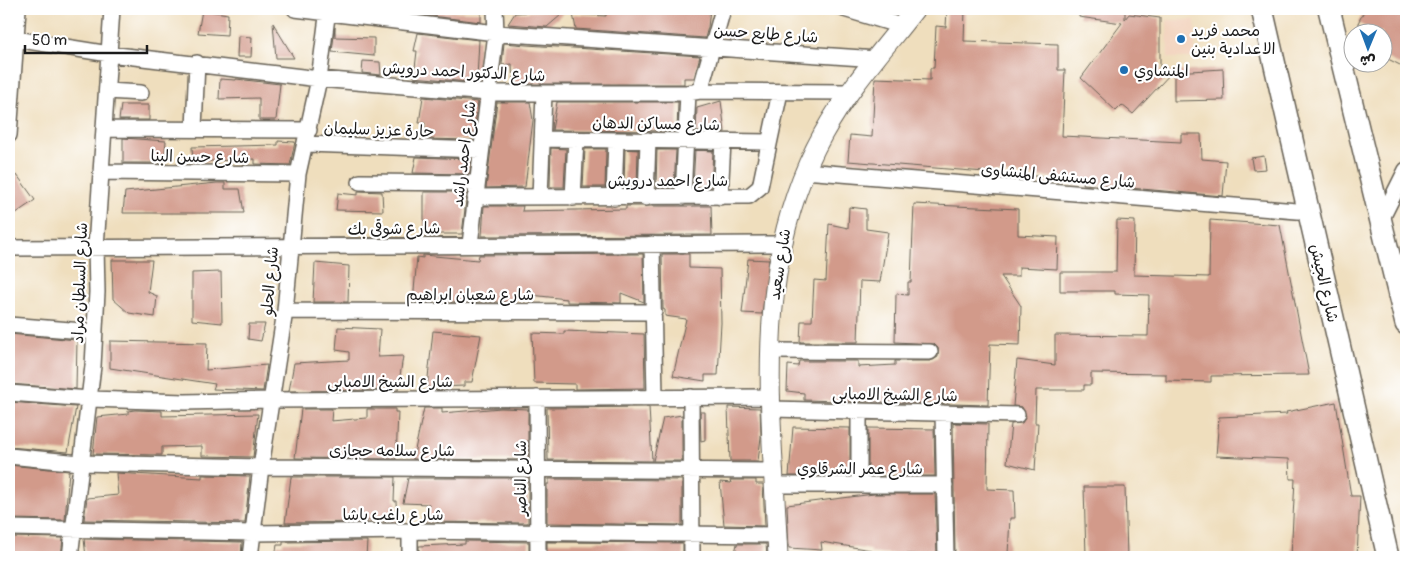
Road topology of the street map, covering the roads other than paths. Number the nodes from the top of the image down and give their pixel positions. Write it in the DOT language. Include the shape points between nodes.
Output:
graph roads {
  1 [pos="18,9"];
  2 [pos="112,9"];
  3 [pos="295,9"];
  4 [pos="495,9"];
  5 [pos="723,9"];
  6 [pos="844,9"];
  7 [pos="914,9"];
  8 [pos="1262,9"];
  9 [pos="1329,9"];
  10 [pos="328,10"];
  11 [pos="901,26"];
  12 [pos="496,33"];
  13 [pos="12,39"];
  14 [pos="712,47"];
  15 [pos="109,54"];
  16 [pos="877,58"];
  17 [pos="197,63"];
  18 [pos="320,79"];
  19 [pos="107,92"];
  20 [pos="694,92"];
  21 [pos="780,92"];
  22 [pos="849,92"];
  23 [pos="141,93"];
  24 [pos="488,93"];
  25 [pos="544,93"];
  26 [pos="10,106"];
  27 [pos="194,128"];
  28 [pos="104,129"];
  29 [pos="9,135"];
  30 [pos="307,137"];
  31 [pos="542,139"];
  32 [pos="576,140"];
  33 [pos="616,140"];
  34 [pos="648,140"];
  35 [pos="686,141"];
  36 [pos="722,142"];
  37 [pos="769,142"];
  38 [pos="481,150"];
  39 [pos="1406,170"];
  40 [pos="804,171"];
  41 [pos="101,172"];
  42 [pos="298,174"];
  43 [pos="360,182"];
  44 [pos="476,190"];
  45 [pos="540,197"];
  46 [pos="720,197"];
  47 [pos="573,198"];
  48 [pos="614,198"];
  49 [pos="646,198"];
  50 [pos="683,198"];
  51 [pos="1309,212"];
  52 [pos="1381,220"];
  53 [pos="470,244"];
  54 [pos="652,244"];
  55 [pos="780,244"];
  56 [pos="96,247"];
  57 [pos="290,247"];
  58 [pos="9,248"];
  59 [pos="1400,271"];
  60 [pos="286,311"];
  61 [pos="654,312"];
  62 [pos="1406,324"];
  63 [pos="9,325"];
  64 [pos="95,332"];
  65 [pos="772,351"];
  66 [pos="930,352"];
  67 [pos="9,394"];
  68 [pos="655,397"];
  69 [pos="691,397"];
  70 [pos="537,398"];
  71 [pos="90,399"];
  72 [pos="271,400"];
  73 [pos="772,403"];
  74 [pos="859,411"];
  75 [pos="943,413"];
  76 [pos="1017,415"];
  77 [pos="9,456"];
  78 [pos="80,463"];
  79 [pos="260,467"];
  80 [pos="538,469"];
  81 [pos="691,470"];
  82 [pos="775,478"];
  83 [pos="859,485"];
  84 [pos="945,485"];
  85 [pos="9,528"];
  86 [pos="72,529"];
  87 [pos="410,531"];
  88 [pos="538,532"];
  89 [pos="253,533"];
  90 [pos="692,534"];
  91 [pos="777,535"];
  92 [pos="70,557"];
  93 [pos="250,557"];
  94 [pos="410,557"];
  95 [pos="538,557"];
  96 [pos="692,557"];
  97 [pos="778,557"];
  98 [pos="946,557"];
  99 [pos="1388,557"];
  1 -- 13 [label="street"];
  2 -- 15 [label="street, شارع السلطان مراد"];
  3 -- 10 [label="street, شارع طايع حسن"];
  4 -- 12 [label="street, شارع احمد راشد"];
  5 -- 14 [label="street"];
  6 -- 11 [label="street"];
  7 -- 11 [label="street, شارع سعيد"];
  8 -- 51 [label="main road, شارع الجيش"];
  9 -- 52 [label="main road"];
  10 -- 12 [label="street, شارع طايع حسن"];
  10 -- 18 [label="street, شارع الحلو"];
  11 -- 16 [label="street, شارع سعيد"];
  12 -- 14 [label="street, شارع طايع حسن"];
  12 -- 24 [label="street, شارع احمد راشد"];
  13 -- 15 [label="street, شارع الدكتور احمد درويش"];
  13 -- 26 [label="street"];
  14 -- 16 [label="street, شارع طايع حسن"];
  14 -- 20 [label="street"];
  15 -- 17 [label="street, شارع الدكتور احمد درويش"];
  15 -- 19 [label="street, شارع السلطان مراد"];
  16 -- 22 [label="street, شارع سعيد"];
  17 -- 18 [label="street, شارع الدكتور احمد درويش"];
  17 -- 27 [label="street"];
  18 -- 24 [label="street, شارع الدكتور احمد درويش"];
  18 -- 30 [label="street, شارع الحلو"];
  19 -- 23 [label="street"];
  19 -- 28 [label="street, شارع السلطان مراد"];
  20 -- 21 [label="street, شارع الدكتور احمد درويش"];
  20 -- 25 [label="street, شارع الدكتور احمد درويش"];
  20 -- 35 [label="street"];
  21 -- 22 [label="street, شارع الدكتور احمد درويش"];
  21 -- 37 [label="street, شارع احمد درويش"];
  22 -- 40 [label="street, شارع سعيد"];
  24 -- 25 [label="street, شارع الدكتور احمد درويش"];
  24 -- 38 [label="street, شارع احمد راشد"];
  25 -- 31 [label="street"];
  26 -- 29 [label="street"];
  27 -- 28 [label="street, حارة عزيز سليمان"];
  27 -- 30 [label="street, حارة عزيز سليمان"];
  28 -- 41 [label="street, شارع السلطان مراد"];
  30 -- 38 [label="street, حارة عزيز سليمان"];
  30 -- 42 [label="street, شارع الحلو"];
  31 -- 32 [label="street, شارع مساكن الدهان"];
  31 -- 45 [label="street"];
  32 -- 33 [label="street, شارع مساكن الدهان"];
  32 -- 47 [label="street"];
  33 -- 34 [label="street, شارع مساكن الدهان"];
  33 -- 48 [label="street"];
  34 -- 35 [label="street, شارع مساكن الدهان"];
  34 -- 49 [label="street"];
  35 -- 36 [label="street, شارع مساكن الدهان"];
  35 -- 50 [label="street"];
  36 -- 37 [label="street, شارع مساكن الدهان"];
  36 -- 46 [label="street"];
  37 -- 46 [label="street, شارع احمد درويش" via="760,187 755,194"];
  38 -- 44 [label="street, شارع احمد راشد"];
  39 -- 52 [label="street"];
  40 -- 51 [label="street, شارع مستشفى المنشاوى"];
  40 -- 55 [label="street, شارع سعيد"];
  41 -- 42 [label="street, شارع حسن البنا"];
  41 -- 56 [label="street, شارع السلطان مراد"];
  42 -- 57 [label="street, شارع الحلو"];
  43 -- 44 [label="street, شارع احمد درويش"];
  44 -- 45 [label="street, شارع احمد درويش"];
  44 -- 53 [label="street, شارع احمد راشد"];
  45 -- 47 [label="street, شارع احمد درويش"];
  46 -- 50 [label="street, شارع احمد درويش"];
  47 -- 48 [label="street, شارع احمد درويش"];
  48 -- 49 [label="street, شارع احمد درويش"];
  49 -- 50 [label="street, شارع احمد درويش"];
  51 -- 99 [label="main road, شارع الجيش"];
  52 -- 59 [label="main road"];
  53 -- 54 [label="street, شارع شوقى بك"];
  53 -- 57 [label="street, شارع شوقى بك"];
  54 -- 55 [label="street, شارع شوقى بك"];
  54 -- 61 [label="street"];
  55 -- 65 [label="street, شارع سعيد" via="774,284"];
  56 -- 57 [label="street, شارع شوقى بك"];
  56 -- 58 [label="street, شارع شوقى بك"];
  56 -- 64 [label="street, شارع السلطان مراد"];
  57 -- 60 [label="street, شارع الحلو"];
  59 -- 62 [label="main road"];
  60 -- 61 [label="street, شارع شعبان ابراهيم"];
  60 -- 72 [label="street, شارع الحلو"];
  61 -- 68 [label="street"];
  63 -- 64 [label="street"];
  64 -- 71 [label="street, شارع السلطان مراد"];
  65 -- 66 [label="street"];
  65 -- 73 [label="street, شارع سعيد"];
  67 -- 71 [label="street, شارع الشيخ الامبابى"];
  68 -- 69 [label="street, شارع الشيخ الامبابى"];
  68 -- 70 [label="street, شارع الشيخ الامبابى"];
  69 -- 73 [label="street, شارع الشيخ الامبابى"];
  69 -- 81 [label="street"];
  70 -- 72 [label="street, شارع الشيخ الامبابى"];
  70 -- 80 [label="street, شارع الناصر"];
  71 -- 72 [label="street, شارع الشيخ الامبابى"];
  71 -- 78 [label="street, شارع السلطان مراد"];
  72 -- 79 [label="street, شارع الحلو"];
  73 -- 74 [label="street, شارع الشيخ الامبابى"];
  73 -- 82 [label="street, شارع سعيد"];
  74 -- 75 [label="street, شارع الشيخ الامبابى"];
  74 -- 83 [label="street"];
  75 -- 76 [label="street, شارع الشيخ الامبابى"];
  75 -- 84 [label="street"];
  77 -- 78 [label="street, شارع سلامه حجازى"];
  78 -- 79 [label="street, شارع سلامه حجازى"];
  78 -- 86 [label="street, شارع السلطان مراد"];
  79 -- 80 [label="street, شارع سلامه حجازى"];
  79 -- 89 [label="street, شارع الحلو"];
  80 -- 81 [label="street, شارع سلامه حجازى"];
  80 -- 88 [label="street, شارع الناصر"];
  81 -- 82 [label="street, شارع سلامه حجازى"];
  81 -- 90 [label="street"];
  82 -- 83 [label="street, شارع عمر الشرقاوي"];
  82 -- 91 [label="street, شارع سعيد"];
  83 -- 84 [label="street, شارع عمر الشرقاوي"];
  84 -- 98 [label="street"];
  85 -- 86 [label="street, شارع راغب باشا"];
  86 -- 89 [label="street, شارع راغب باشا"];
  86 -- 92 [label="street, شارع السلطان مراد"];
  87 -- 88 [label="street, شارع راغب باشا"];
  87 -- 89 [label="street, شارع راغب باشا"];
  87 -- 94 [label="street"];
  88 -- 90 [label="street, شارع راغب باشا"];
  88 -- 95 [label="street, شارع الناصر"];
  89 -- 93 [label="street, شارع الحلو"];
  90 -- 91 [label="street, شارع راغب باشا"];
  90 -- 96 [label="street"];
  91 -- 97 [label="street, شارع سعيد"];
}
